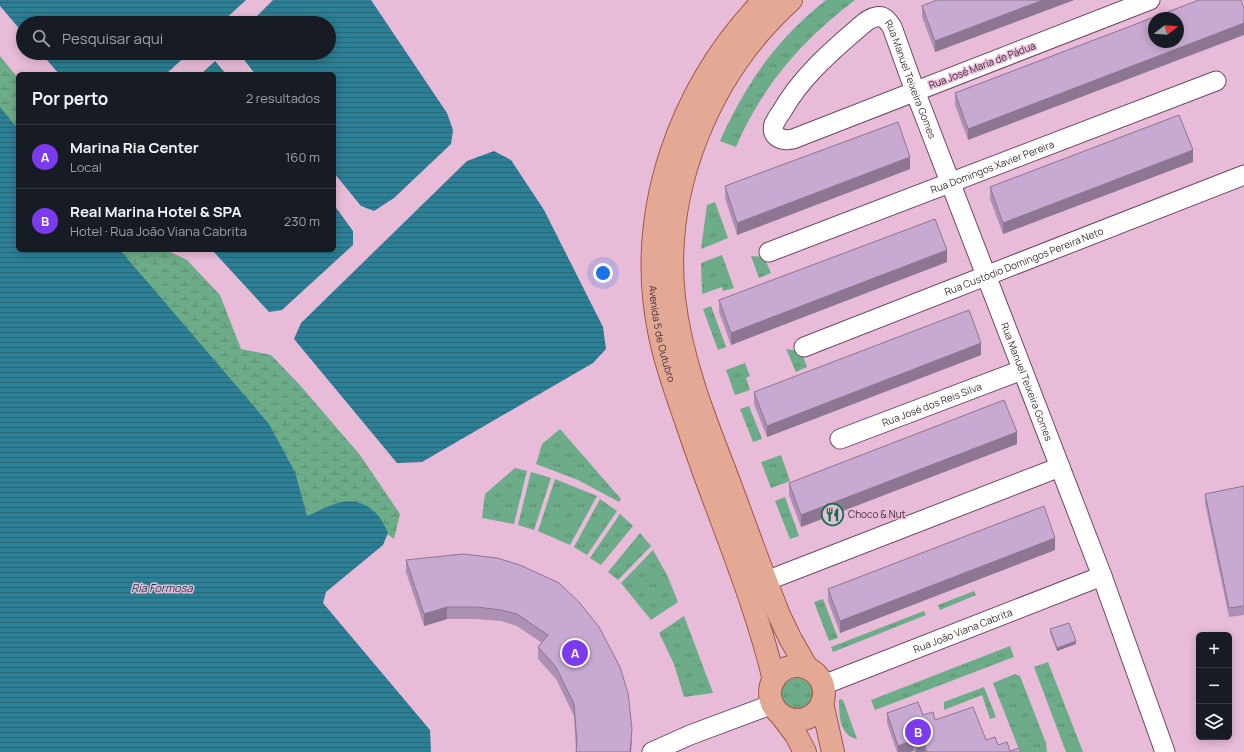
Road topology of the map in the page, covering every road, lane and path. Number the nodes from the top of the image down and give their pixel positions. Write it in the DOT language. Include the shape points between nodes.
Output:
graph roads {
  1 [pos="764,0"];
  2 [pos="791,0"];
  3 [pos="1150,0"];
  4 [pos="1216,81"];
  5 [pos="915,91"];
  6 [pos="793,139"];
  7 [pos="1244,175"];
  8 [pos="950,183"];
  9 [pos="769,252"];
  10 [pos="986,277"];
  11 [pos="804,348"];
  12 [pos="1022,370"];
  13 [pos="840,439"];
  14 [pos="1060,467"];
  15 [pos="1102,576"];
  16 [pos="766,581"];
  17 [pos="807,668"];
  18 [pos="774,680"];
  19 [pos="823,694"];
  20 [pos="777,709"];
  21 [pos="652,752"];
  22 [pos="805,752"];
  23 [pos="833,752"];
  24 [pos="1165,752"];
  1 -- 18 [label="main road, Avenida 5 de Outubro" via="732,36 714,62 694,95 673,142 659,201 655,233 654,297 660,335 671,377 758,622"];
  2 -- 16 [label="main road, Avenida 5 de Outubro" via="757,33 708,110 686,170 674,236 674,297 678,326 690,371 703,413"];
  3 -- 5 [label="street, Rua José Maria de Pádua"];
  4 -- 8 [label="street, Rua Domingos Xavier Pereira"];
  5 -- 6 [label="street, Rua José Maria de Pádua"];
  5 -- 6 [label="street, Rua Manuel Teixeira Gomes" via="892,27 887,19 881,16 874,17 839,44 812,71 788,101 774,125 774,132 777,138"];
  5 -- 8 [label="street, Rua Manuel Teixeira Gomes"];
  7 -- 10 [label="street, Rua Custódio Domingos Pereira Neto"];
  8 -- 9 [label="street, Rua Domingos Xavier Pereira"];
  8 -- 10 [label="street, Rua Manuel Teixeira Gomes"];
  10 -- 11 [label="street, Rua Custódio Domingos Pereira Neto"];
  10 -- 12 [label="street, Rua Manuel Teixeira Gomes"];
  12 -- 13 [label="street, Rua José dos Reis Silva"];
  12 -- 14 [label="street, Rua Manuel Teixeira Gomes"];
  14 -- 15 [label="street, Rua Manuel Teixeira Gomes"];
  14 -- 16 [label="street"];
  15 -- 19 [label="street, Rua João Viana Cabrita"];
  15 -- 24 [label="street, Rua Manuel Teixeira Gomes"];
  16 -- 17 [label="main road, Avenida 5 de Outubro" via="790,638"];
  17 -- 18 [label="main road" via="785,669"];
  17 -- 19 [label="main road" via="818,676"];
  18 -- 20 [label="main road" via="771,692"];
  19 -- 20 [label="main road" via="812,716 805,719 796,720"];
  19 -- 23 [label="main road"];
  20 -- 21 [label="street" via="690,735"];
  20 -- 22 [label="main road"];
}
